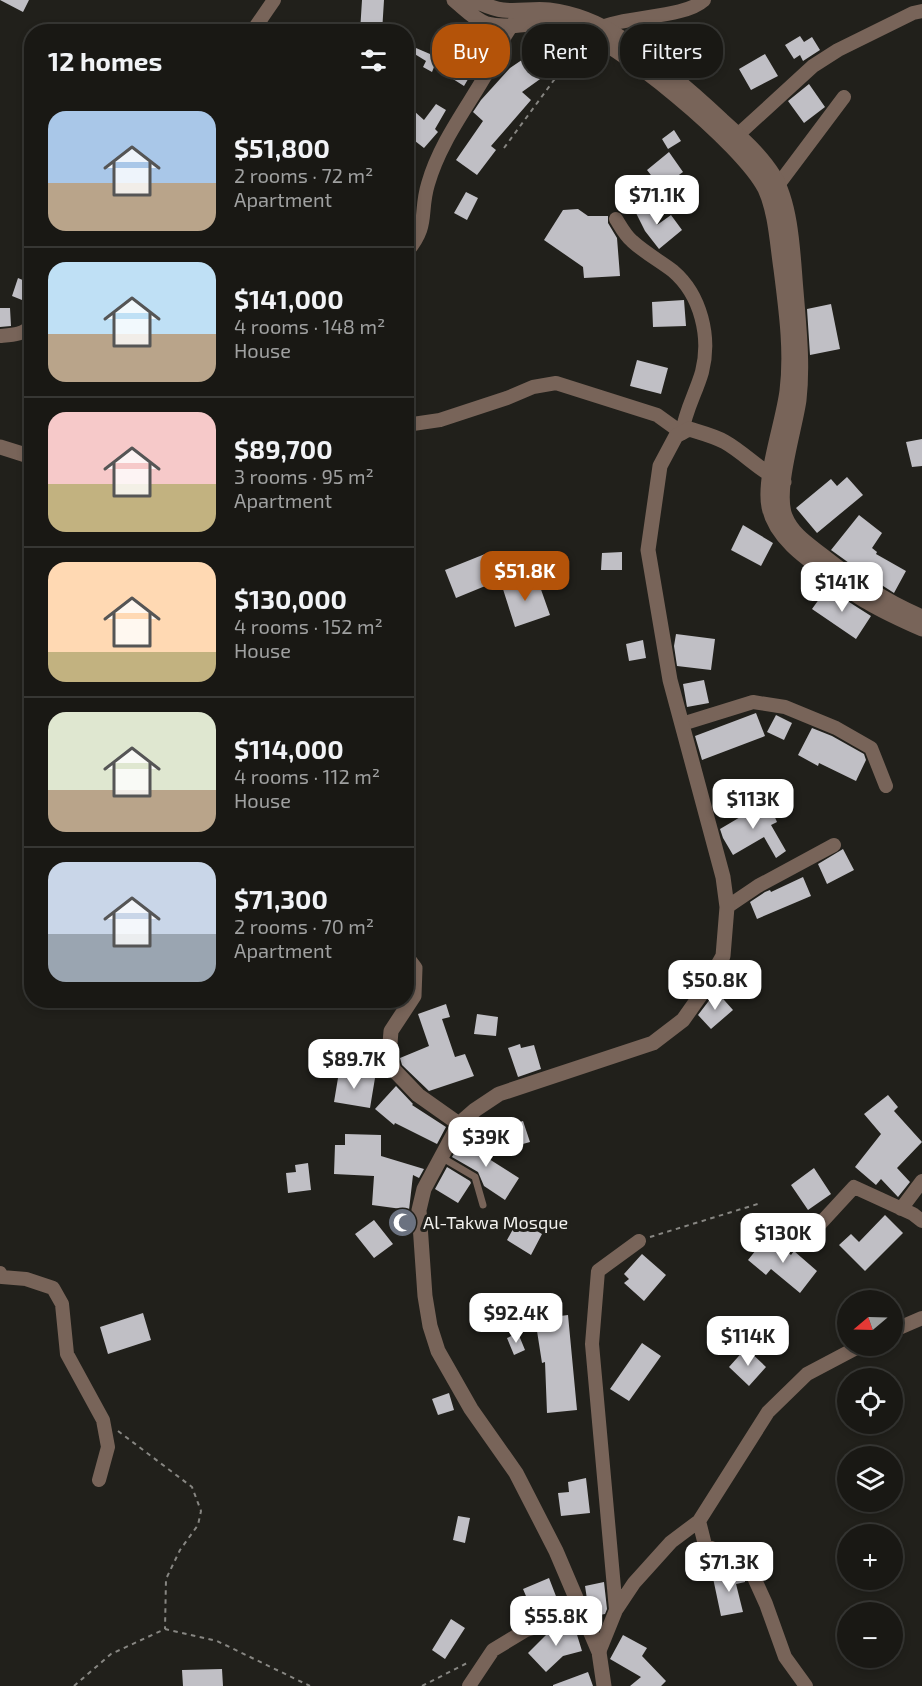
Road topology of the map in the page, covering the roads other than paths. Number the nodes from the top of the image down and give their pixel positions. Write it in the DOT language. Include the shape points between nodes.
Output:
graph roads {
  1 [pos="274,0"];
  2 [pos="454,0"];
  3 [pos="473,0"];
  4 [pos="704,0"];
  5 [pos="527,9"];
  6 [pos="922,11"];
  7 [pos="258,24"];
  8 [pos="561,24"];
  9 [pos="584,24"];
  10 [pos="511,25"];
  11 [pos="608,25"];
  12 [pos="608,34"];
  13 [pos="844,97"];
  14 [pos="733,139"];
  15 [pos="772,188"];
  16 [pos="616,219"];
  17 [pos="414,241"];
  18 [pos="24,331"];
  19 [pos="0,336"];
  20 [pos="414,423"];
  21 [pos="682,433"];
  22 [pos="3,451"];
  23 [pos="24,455"];
  24 [pos="777,480"];
  25 [pos="922,617"];
  26 [pos="922,628"];
  27 [pos="682,724"];
  28 [pos="886,786"];
  29 [pos="834,845"];
  30 [pos="727,908"];
  31 [pos="414,968"];
  32 [pos="414,996"];
  33 [pos="406,1008"];
  34 [pos="459,1124"];
  35 [pos="441,1157"];
  36 [pos="922,1181"];
  37 [pos="483,1205"];
  38 [pos="901,1209"];
  39 [pos="922,1221"];
  40 [pos="819,1225"];
  41 [pos="639,1241"];
  42 [pos="0,1273"];
  43 [pos="922,1318"];
  44 [pos="903,1326"];
  45 [pos="841,1356"];
  46 [pos="99,1480"];
  47 [pos="699,1521"];
  48 [pos="616,1610"];
  49 [pos="583,1613"];
  50 [pos="599,1652"];
  51 [pos="469,1686"];
  52 [pos="604,1686"];
  53 [pos="806,1686"];
  1 -- 7 [label="street"];
  2 -- 10 [label="street" via="486,24"];
  3 -- 5 [label="street" via="504,10"];
  4 -- 11 [label="street" via="663,15"];
  5 -- 9 [label="street" via="567,13"];
  5 -- 10 [label="street"];
  6 -- 14 [label="street" via="838,50 813,66"];
  8 -- 10 [label="street"];
  10 -- 17 [label="street" via="437,159 427,185 420,233"];
  12 -- 14 [label="street" via="618,36 696,96"];
  13 -- 15 [label="street"];
  14 -- 15 [label="street" via="764,162"];
  15 -- 24 [label="street" via="789,366"];
  16 -- 21 [label="street" via="630,240 674,272 696,298 705,344 702,371"];
  18 -- 19 [label="street"];
  20 -- 21 [label="street" via="440,420 533,387 556,383 657,415"];
  21 -- 24 [label="street" via="689,429 727,443"];
  21 -- 27 [label="street" via="676,436 660,466 648,550 670,680"];
  22 -- 23 [label="street"];
  24 -- 25 [label="street" via="784,513 800,538 857,583"];
  24 -- 26 [label="street" via="768,492 770,508 778,527 795,549 867,602"];
  27 -- 28 [label="street" via="753,702 785,707 871,748"];
  27 -- 30 [label="street" via="723,877"];
  29 -- 30 [label="street"];
  30 -- 34 [label="street" via="723,956 684,1020 653,1043 499,1094"];
  31 -- 32 [label="street"];
  33 -- 34 [label="street" via="391,1031 389,1056 394,1070 418,1095"];
  34 -- 35 [label="street"];
  35 -- 37 [label="lane" via="475,1177"];
  35 -- 49 [label="street" via="424,1188 419,1210 430,1326 438,1351 471,1409 516,1473"];
  36 -- 38 [label="street"];
  38 -- 39 [label="street"];
  38 -- 40 [label="street" via="854,1187"];
  41 -- 48 [label="street" via="598,1271 592,1344"];
  42 -- 46 [label="street" via="54,1288 62,1304 67,1354 103,1420 108,1447"];
  43 -- 44 [label="street"];
  45 -- 47 [label="street" via="807,1374 768,1412"];
  47 -- 48 [label="street" via="671,1542"];
  47 -- 53 [label="street" via="705,1545 752,1573 785,1657"];
  48 -- 50 [label="street"];
  49 -- 50 [label="street"];
  49 -- 51 [label="street" via="526,1630 493,1650"];
  50 -- 52 [label="street"];
}
